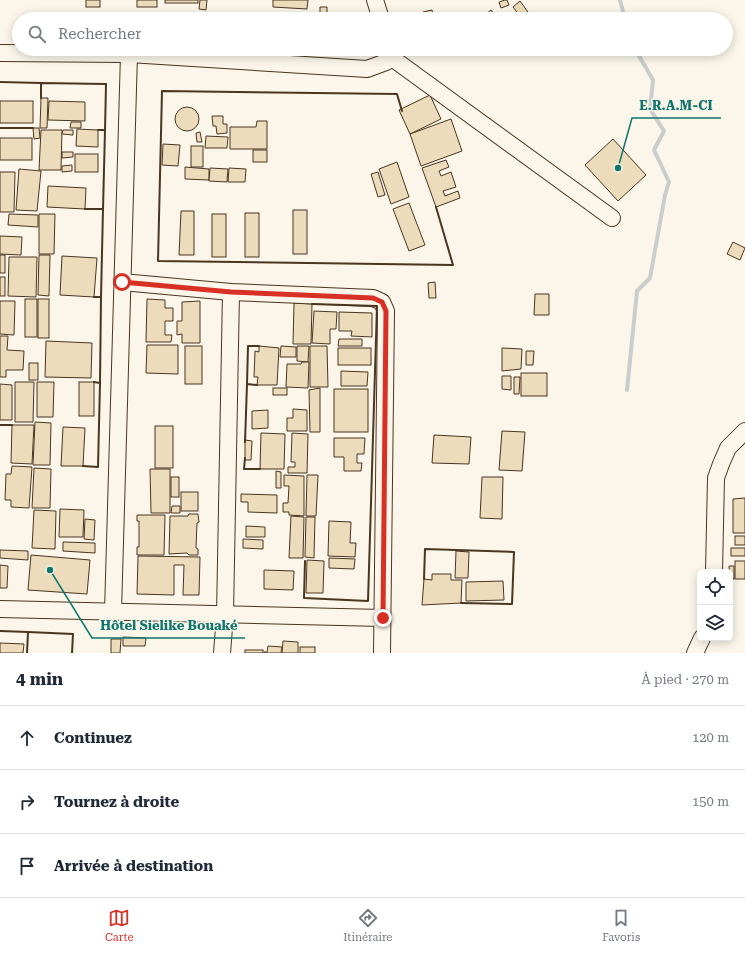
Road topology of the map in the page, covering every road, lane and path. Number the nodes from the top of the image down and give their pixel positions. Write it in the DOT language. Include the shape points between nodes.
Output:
graph roads {
  1 [pos="375,0"];
  2 [pos="379,12"];
  3 [pos="0,53"];
  4 [pos="12,53"];
  5 [pos="129,56"];
  6 [pos="161,56"];
  7 [pos="390,56"];
  8 [pos="396,56"];
  9 [pos="612,218"];
  10 [pos="122,282"];
  11 [pos="231,292"];
  12 [pos="745,431"];
  13 [pos="714,569"];
  14 [pos="0,609"];
  15 [pos="113,612"];
  16 [pos="225,615"];
  17 [pos="383,618"];
  18 [pos="701,641"];
  19 [pos="222,653"];
  20 [pos="382,653"];
  21 [pos="695,653"];
  1 -- 2 [label="street"];
  3 -- 4 [label="street"];
  5 -- 10 [label="street"];
  6 -- 7 [label="street" via="367,69 386,62"];
  8 -- 9 [label="street"];
  10 -- 11 [label="street"];
  10 -- 15 [label="street"];
  11 -- 16 [label="street"];
  11 -- 17 [label="street" via="373,298 382,302 386,311"];
  12 -- 13 [label="street" via="728,448 716,478"];
  14 -- 15 [label="street"];
  15 -- 16 [label="street"];
  16 -- 17 [label="street"];
  16 -- 19 [label="street"];
  17 -- 20 [label="street"];
  18 -- 21 [label="street"];
}
